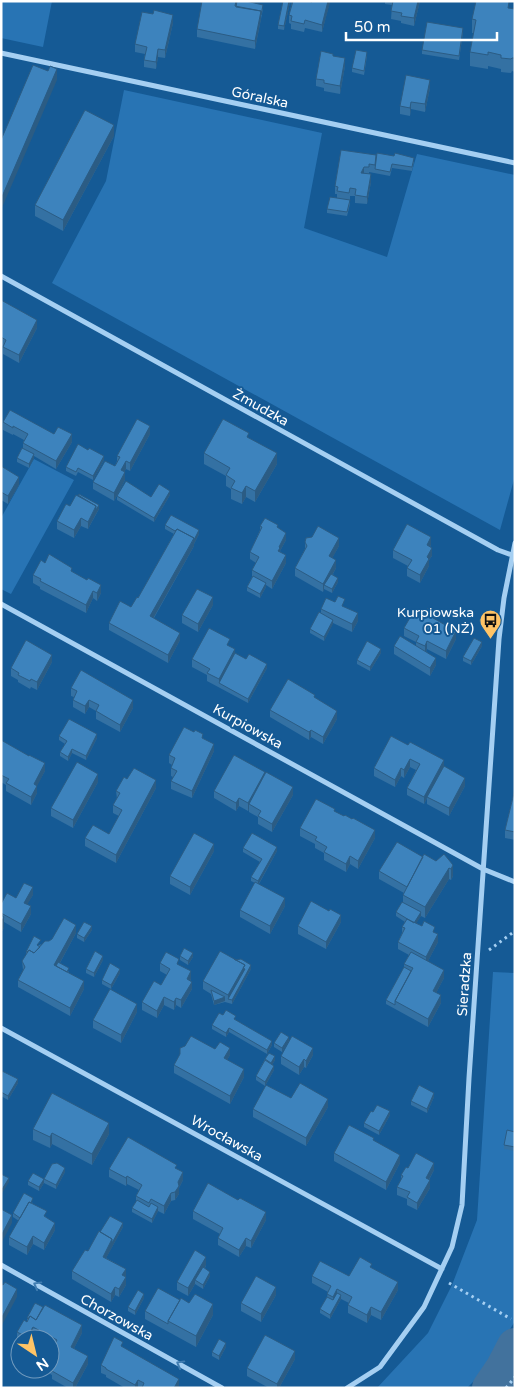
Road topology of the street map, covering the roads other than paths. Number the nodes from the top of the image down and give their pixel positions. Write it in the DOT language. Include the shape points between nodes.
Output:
graph roads {
  1 [pos="1,54"];
  2 [pos="515,162"];
  3 [pos="1,276"];
  4 [pos="515,543"];
  5 [pos="512,555"];
  6 [pos="1,604"];
  7 [pos="483,869"];
  8 [pos="515,882"];
  9 [pos="1,1028"];
  10 [pos="1,1265"];
  11 [pos="442,1269"];
  12 [pos="222,1388"];
  13 [pos="348,1388"];
  1 -- 2 [label="street, Góralska"];
  3 -- 5 [label="street, Żmudzka"];
  4 -- 5 [label="street, Sieradzka"];
  5 -- 7 [label="street, Sieradzka" via="499,639"];
  6 -- 7 [label="street, Kurpiowska"];
  7 -- 8 [label="street, Kurpiowska"];
  7 -- 11 [label="street, Sieradzka" via="462,1205 452,1247"];
  9 -- 11 [label="street, Wrocławska"];
  12 -- 10 [label="street, Chorzowska, one-way"];
  11 -- 13 [label="street, Sieradzka" via="424,1306 380,1367"];
}
